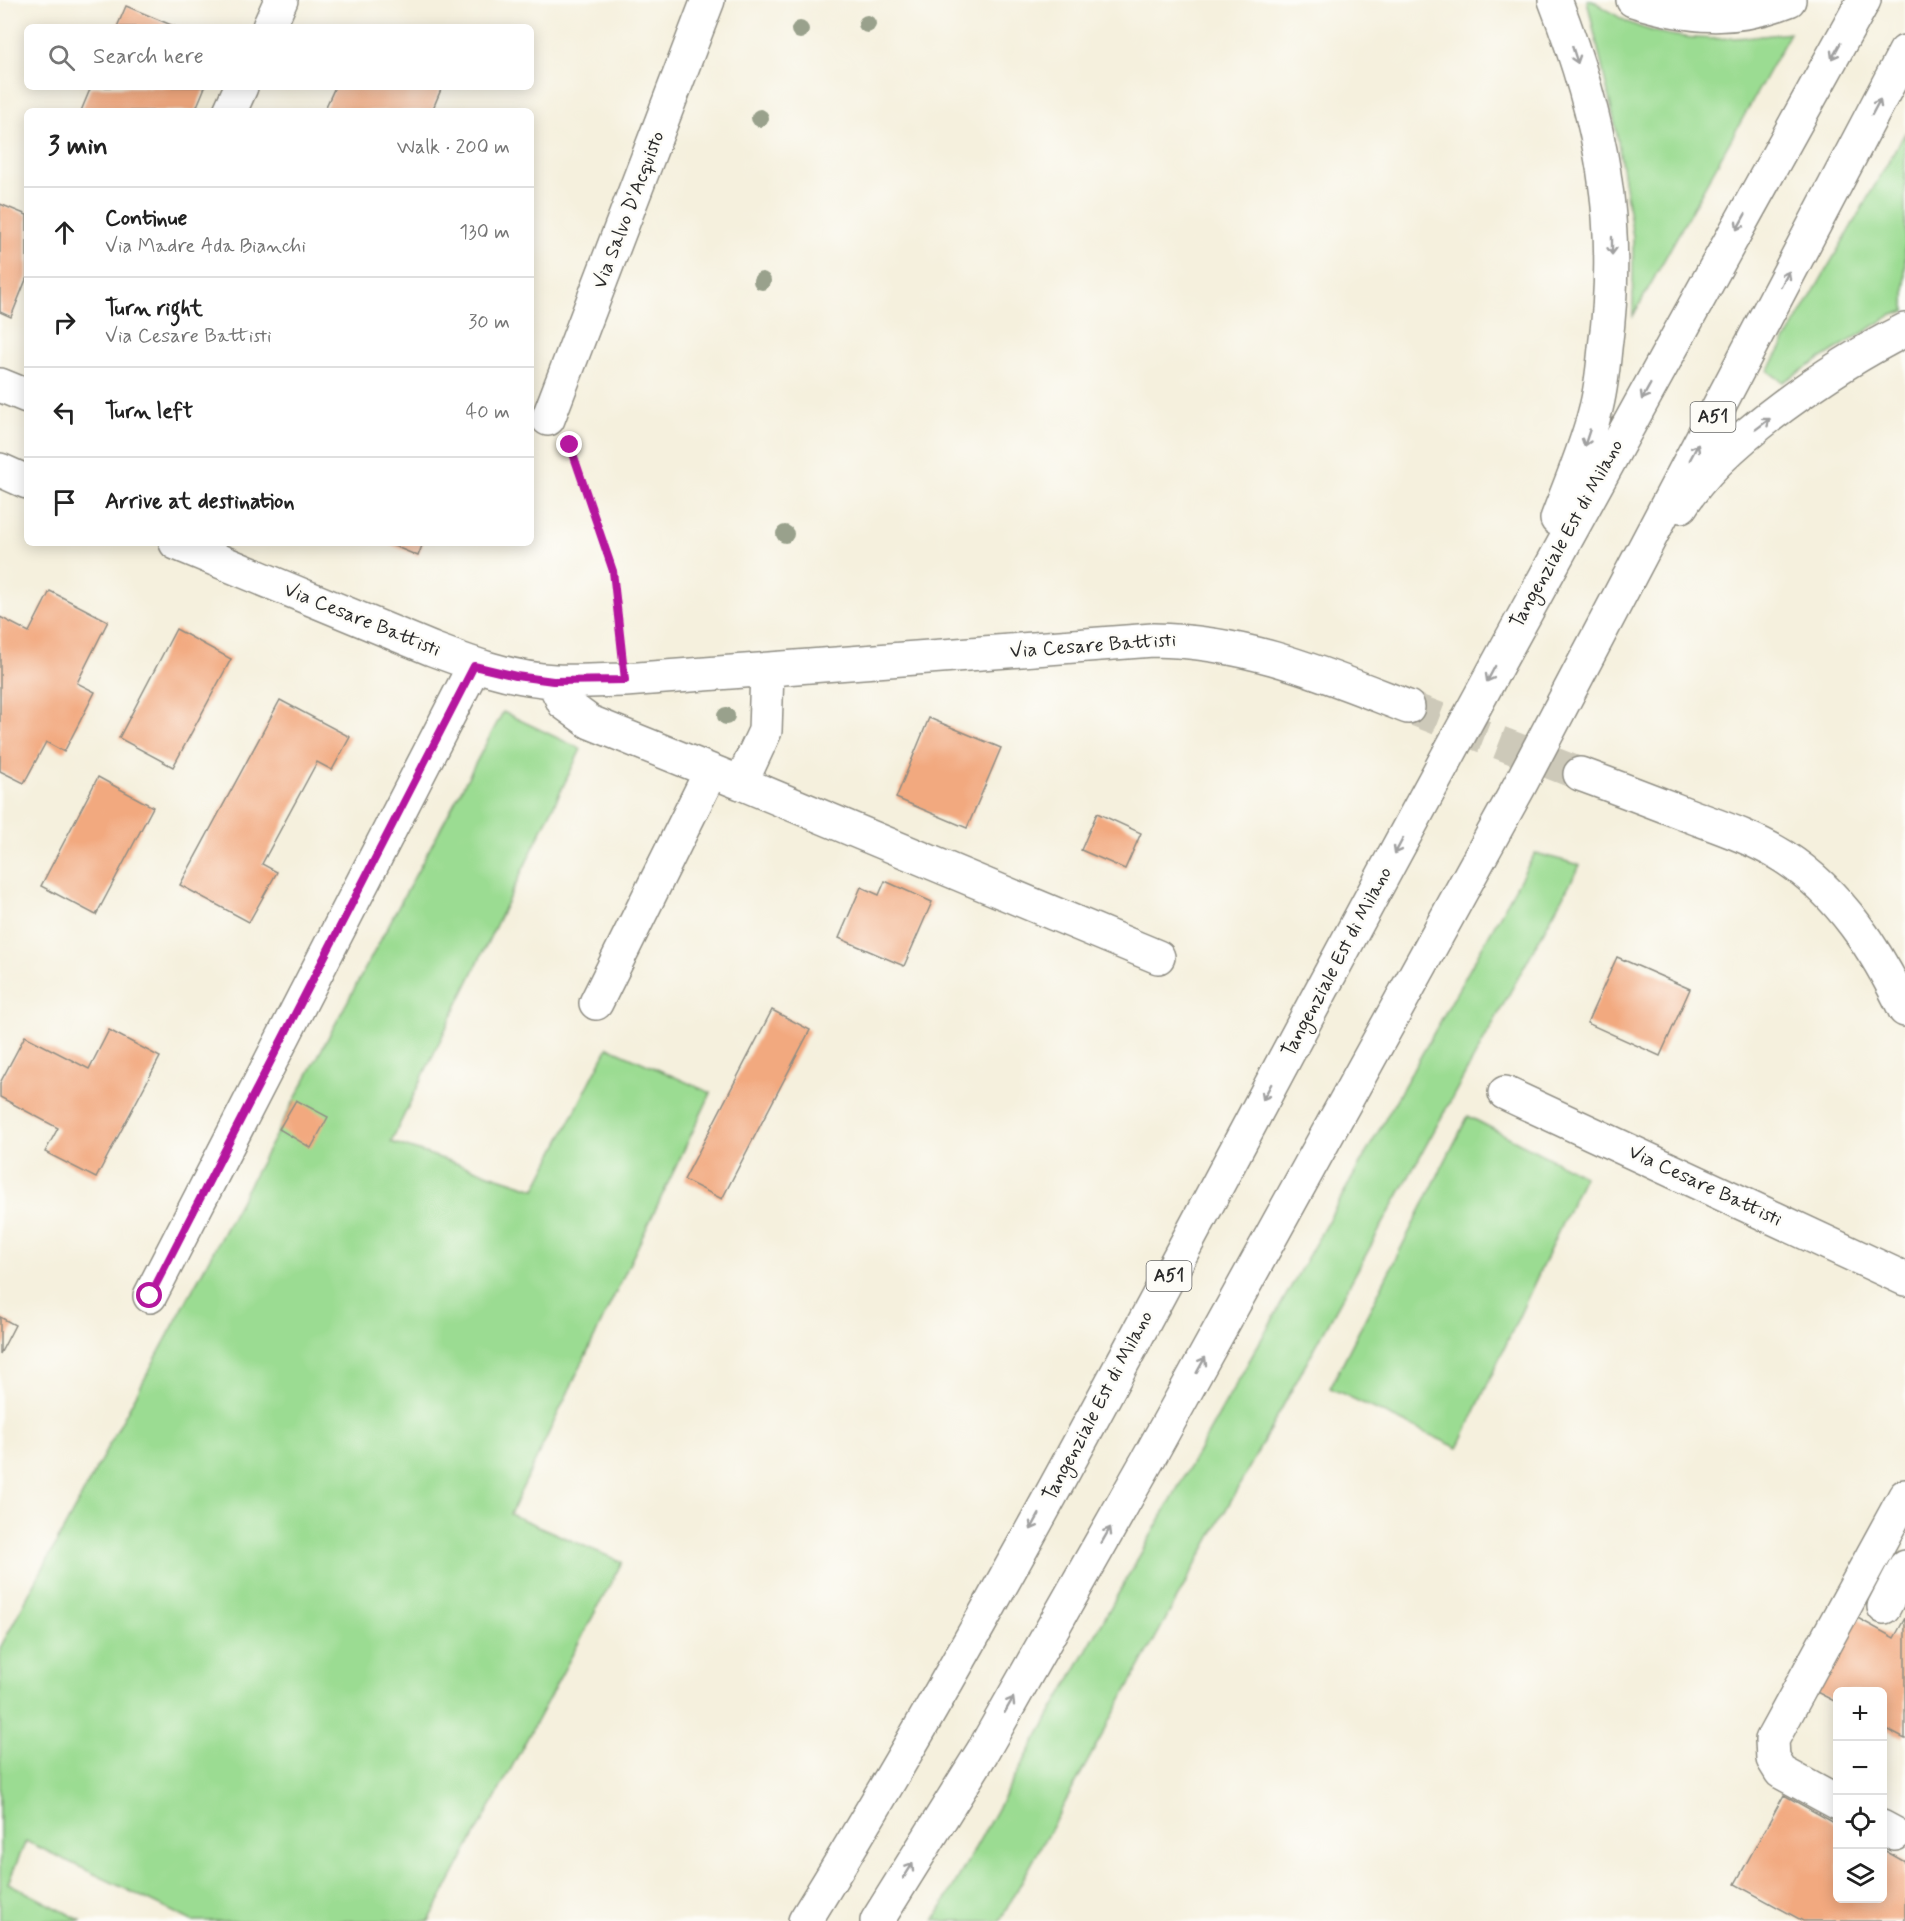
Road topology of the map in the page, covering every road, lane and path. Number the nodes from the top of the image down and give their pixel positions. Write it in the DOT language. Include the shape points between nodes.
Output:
graph roads {
  1 [pos="281,0"];
  2 [pos="708,0"];
  3 [pos="1555,0"];
  4 [pos="1633,0"];
  5 [pos="1789,0"];
  6 [pos="1864,0"];
  7 [pos="270,24"];
  8 [pos="1905,52"];
  9 [pos="240,90"];
  10 [pos="231,108"];
  11 [pos="1905,330"];
  12 [pos="0,385"];
  13 [pos="24,395"];
  14 [pos="561,426"];
  15 [pos="0,470"];
  16 [pos="24,481"];
  17 [pos="183,546"];
  18 [pos="1518,622"];
  19 [pos="474,666"];
  20 [pos="767,670"];
  21 [pos="625,680"];
  22 [pos="553,681"];
  23 [pos="1408,707"];
  24 [pos="711,771"];
  25 [pos="1580,774"];
  26 [pos="741,783"];
  27 [pos="1521,783"];
  28 [pos="1158,957"];
  29 [pos="596,1003"];
  30 [pos="1905,1010"];
  31 [pos="1505,1093"];
  32 [pos="1905,1279"];
  33 [pos="150,1296"];
  34 [pos="1905,1496"];
  35 [pos="1905,1567"];
  36 [pos="1884,1606"];
  37 [pos="1833,1800"];
  38 [pos="805,1921"];
  39 [pos="877,1921"];
  1 -- 7 [label="main road"];
  2 -- 14 [label="main road, Via Salvo D'Acquisto"];
  3 -- 18 [label="main road, one-way" via="1593,113 1610,201 1610,315 1596,411"];
  4 -- 5 [label="main road" via="1689,15 1716,16 1751,12"];
  6 -- 18 [label="main road, Tangenziale Est di Milano / A51, one-way"];
  27 -- 8 [label="main road, A51, one-way"];
  9 -- 10 [label="main road"];
  27 -- 11 [label="main road, one-way" via="1683,503 1732,447 1857,356"];
  12 -- 13 [label="main road"];
  14 -- 21 [label="path" via="613,571"];
  15 -- 16 [label="main road"];
  17 -- 19 [label="main road, Via Cesare Battisti"];
  18 -- 38 [label="main road, Tangenziale Est di Milano / A51, one-way" via="1077,1447 869,1817"];
  19 -- 22 [label="main road, Via Cesare Battisti"];
  19 -- 33 [label="main road"];
  20 -- 21 [label="main road, Via Cesare Battisti"];
  20 -- 23 [label="main road, Via Cesare Battisti" via="1193,640 1285,660"];
  20 -- 26 [label="main road" via="765,731"];
  21 -- 22 [label="main road, Via Cesare Battisti"];
  22 -- 24 [label="main road" via="564,703 590,722"];
  24 -- 26 [label="main road"];
  24 -- 29 [label="main road"];
  25 -- 30 [label="main road" via="1739,834 1784,857 1823,888 1855,925 1885,969"];
  26 -- 28 [label="main road"];
  39 -- 27 [label="main road, A51, one-way" via="983,1751 1150,1456"];
  31 -- 32 [label="main road, Via Cesare Battisti"];
  34 -- 37 [label="main road" via="1772,1740 1773,1759 1781,1772"];
  35 -- 36 [label="main road"];
}
